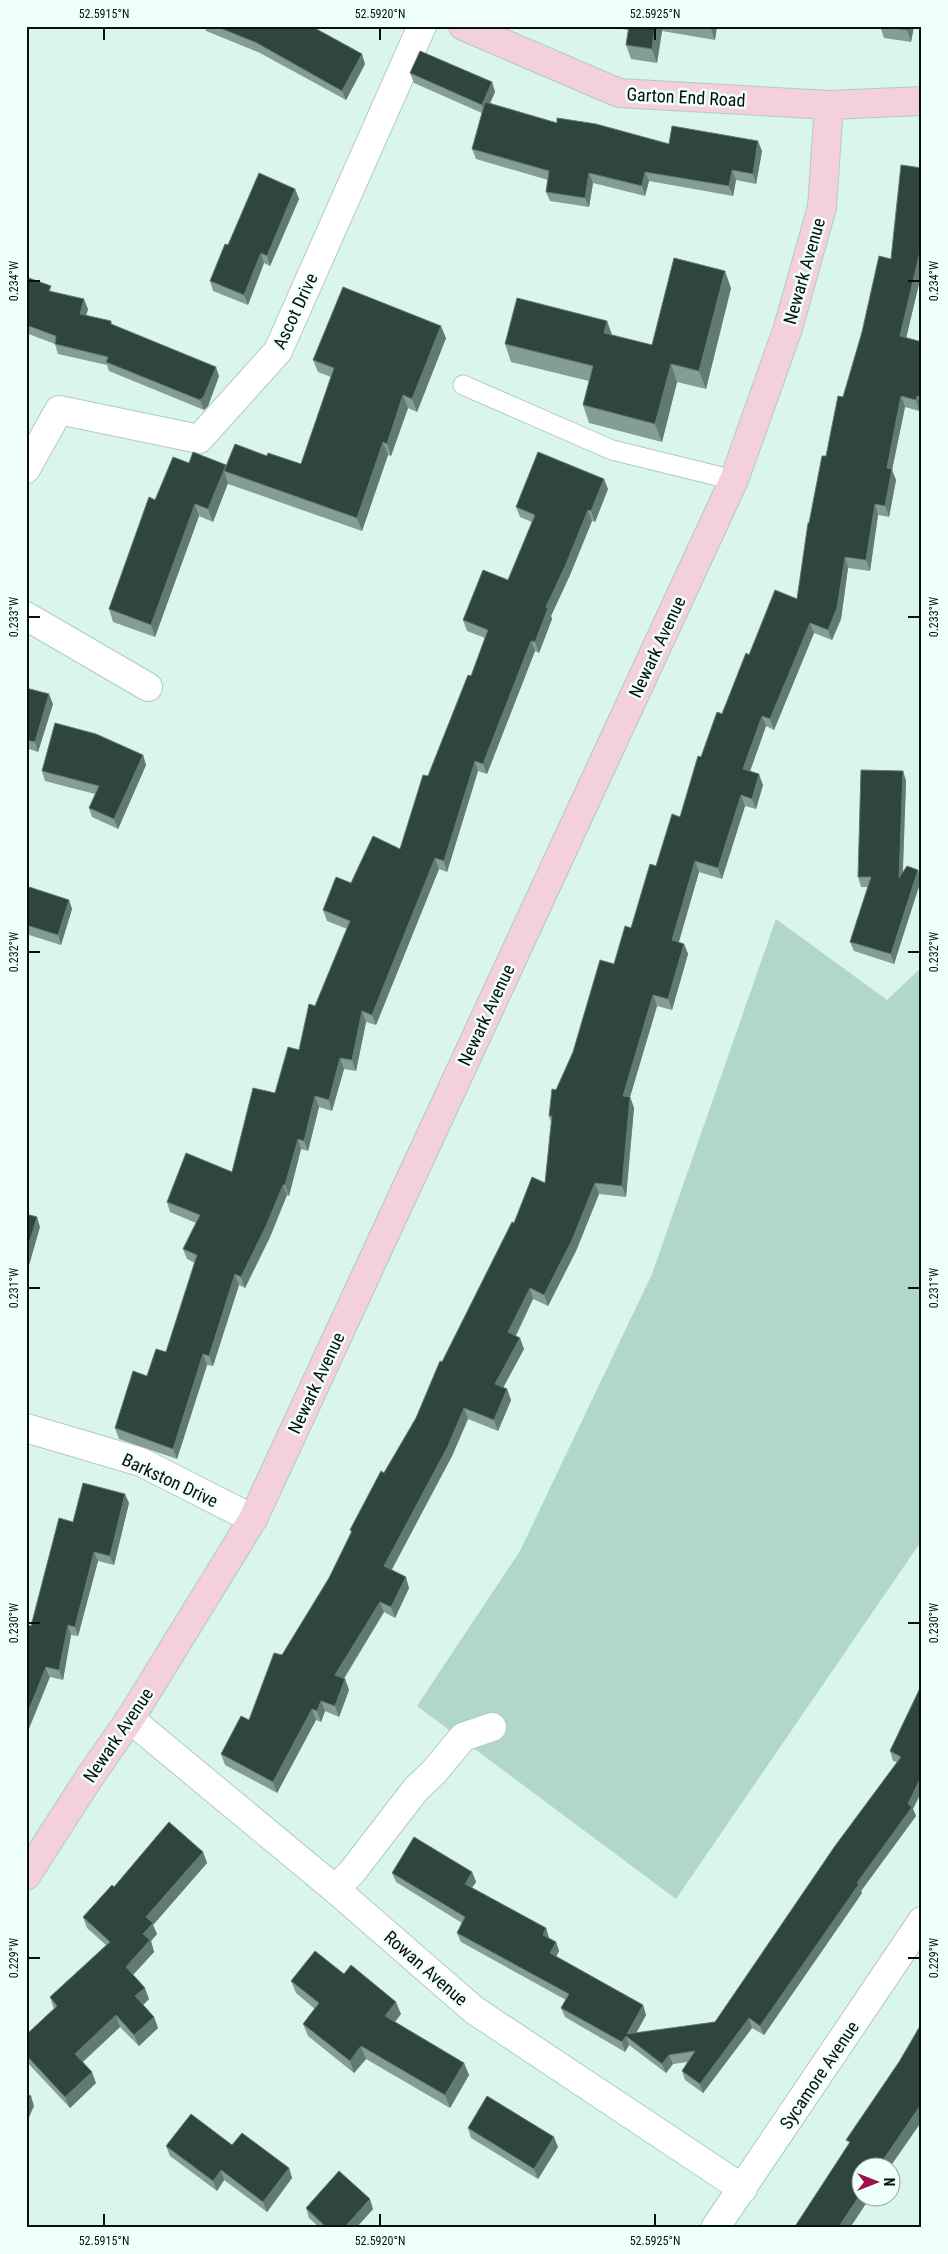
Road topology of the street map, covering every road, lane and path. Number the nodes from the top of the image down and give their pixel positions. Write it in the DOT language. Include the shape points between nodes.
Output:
graph roads {
  1 [pos="422,26"];
  2 [pos="463,26"];
  3 [pos="922,101"];
  4 [pos="829,105"];
  5 [pos="464,385"];
  6 [pos="26,469"];
  7 [pos="734,480"];
  8 [pos="26,616"];
  9 [pos="148,687"];
  10 [pos="26,1428"];
  11 [pos="253,1519"];
  12 [pos="130,1719"];
  13 [pos="492,1727"];
  14 [pos="26,1876"];
  15 [pos="335,1889"];
  16 [pos="922,1921"];
  17 [pos="743,2188"];
  18 [pos="715,2228"];
  1 -- 6 [label="street, Ascot Drive" via="278,351 199,439 59,410"];
  2 -- 4 [label="street, Garton End Road" via="619,93"];
  3 -- 4 [label="street, Garton End Road"];
  4 -- 7 [label="street, Newark Avenue" via="822,207 788,328"];
  5 -- 7 [label="lane" via="612,450"];
  7 -- 11 [label="street, Newark Avenue"];
  8 -- 9 [label="street"];
  10 -- 11 [label="street, Barkston Drive" via="141,1462"];
  11 -- 12 [label="street, Newark Avenue"];
  12 -- 14 [label="street, Newark Avenue"];
  12 -- 15 [label="street, Rowan Avenue"];
  13 -- 15 [label="street" via="463,1737"];
  15 -- 17 [label="street, Rowan Avenue" via="474,2010"];
  16 -- 17 [label="street, Sycamore Avenue"];
  17 -- 18 [label="street, Sycamore Avenue"];
}
